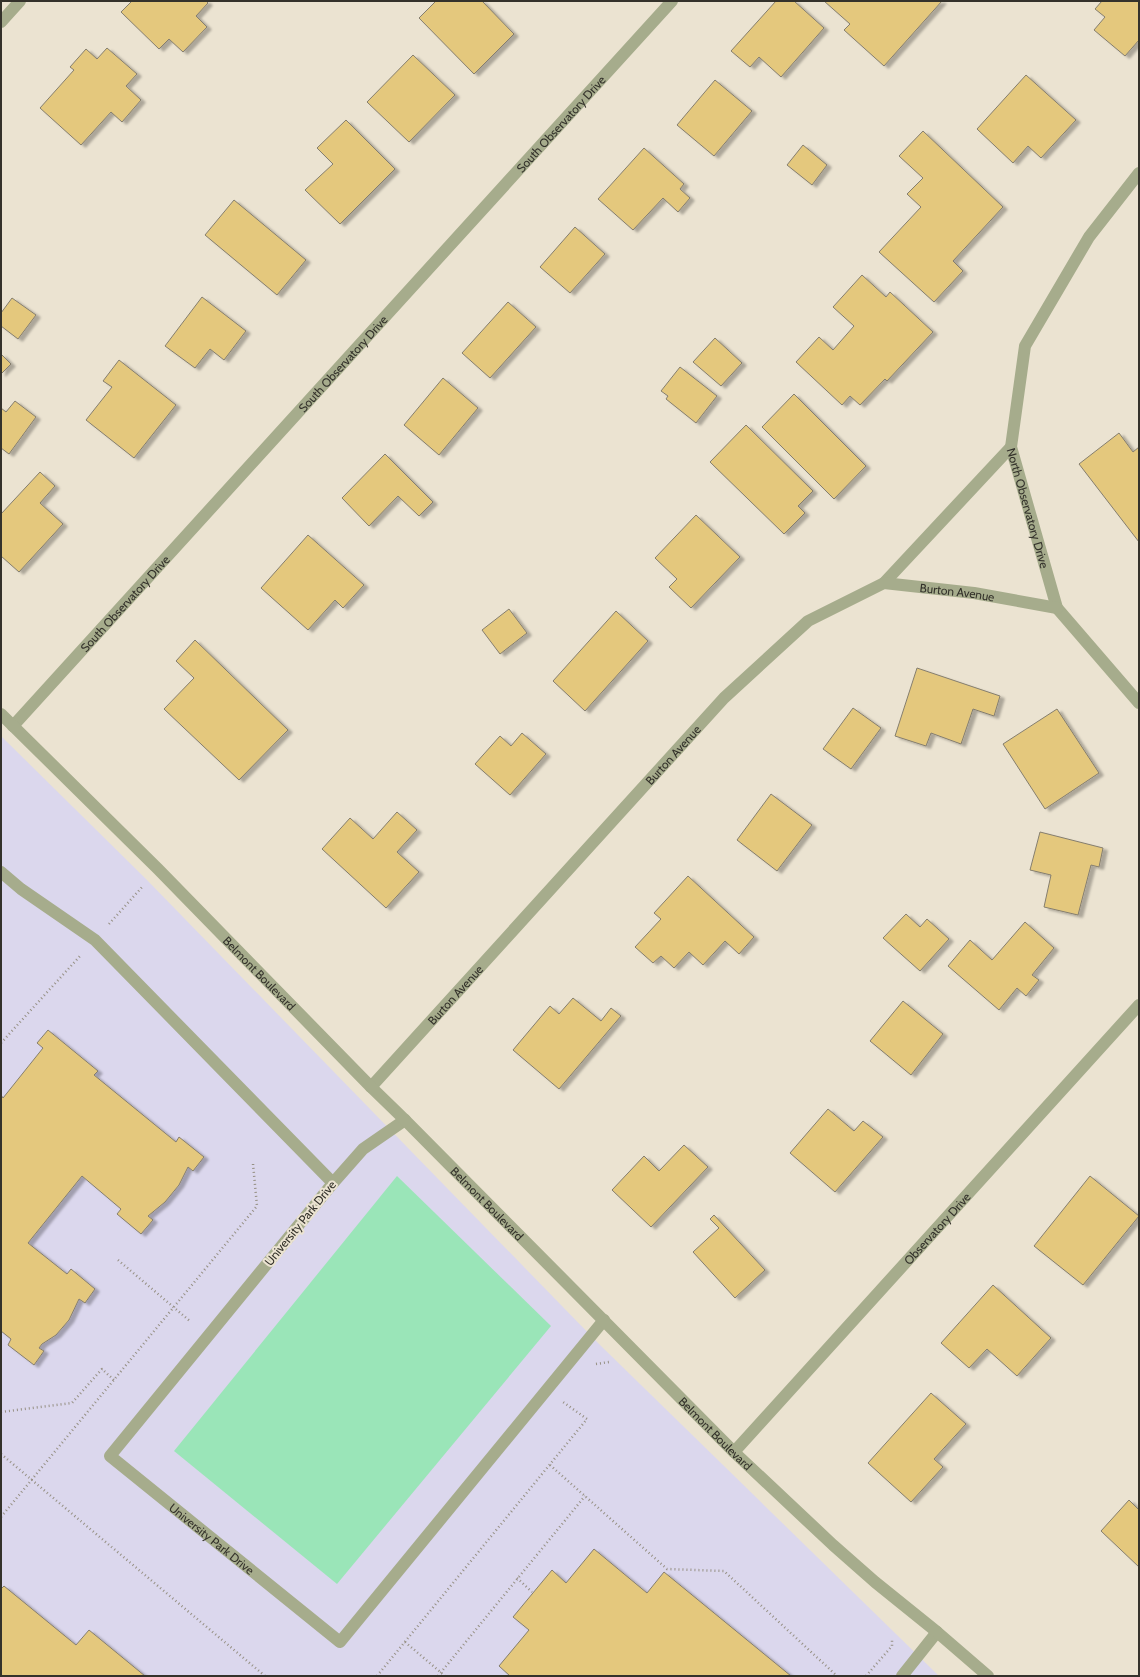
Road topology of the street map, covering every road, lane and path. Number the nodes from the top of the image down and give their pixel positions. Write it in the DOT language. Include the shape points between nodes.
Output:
graph roads {
  1 [pos="20,1"];
  2 [pos="672,1"];
  3 [pos="1,22"];
  4 [pos="1139,173"];
  5 [pos="1011,447"];
  6 [pos="884,583"];
  7 [pos="1057,608"];
  8 [pos="1139,703"];
  9 [pos="1,714"];
  10 [pos="13,726"];
  11 [pos="1,872"];
  12 [pos="1139,1005"];
  13 [pos="371,1087"];
  14 [pos="405,1120"];
  15 [pos="252,1164"];
  16 [pos="333,1183"];
  17 [pos="118,1260"];
  18 [pos="174,1308"];
  19 [pos="604,1320"];
  20 [pos="208,1336"];
  21 [pos="609,1362"];
  22 [pos="591,1369"];
  23 [pos="114,1381"];
  24 [pos="560,1400"];
  25 [pos="1,1412"];
  26 [pos="734,1452"];
  27 [pos="1,1454"];
  28 [pos="550,1465"];
  29 [pos="32,1480"];
  30 [pos="585,1496"];
  31 [pos="1,1517"];
  32 [pos="517,1578"];
  33 [pos="532,1592"];
  34 [pos="937,1632"];
  35 [pos="892,1638"];
  36 [pos="405,1642"];
  37 [pos="441,1672"];
  38 [pos="265,1676"];
  39 [pos="377,1676"];
  40 [pos="438,1676"];
  41 [pos="445,1676"];
  42 [pos="837,1676"];
  43 [pos="866,1676"];
  44 [pos="902,1676"];
  45 [pos="988,1676"];
  1 -- 3 [label="street"];
  2 -- 10 [label="street, South Observatory Drive"];
  4 -- 5 [label="street, North Observatory Drive" via="1088,237 1025,346"];
  5 -- 6 [label="street"];
  5 -- 7 [label="street, North Observatory Drive"];
  6 -- 7 [label="street, Burton Avenue" via="974,593"];
  6 -- 13 [label="street, Burton Avenue" via="808,621 724,698"];
  7 -- 8 [label="street, North Observatory Drive"];
  9 -- 10 [label="street, Belmont Boulevard"];
  10 -- 13 [label="street, Belmont Boulevard" via="158,869"];
  11 -- 16 [label="street" via="20,889 95,940"];
  12 -- 26 [label="street, Observatory Drive"];
  13 -- 14 [label="street, Belmont Boulevard"];
  14 -- 16 [label="street, University Park Drive" via="363,1149"];
  14 -- 19 [label="street, Belmont Boulevard"];
  15 -- 18 [label="path" via="257,1206"];
  16 -- 20 [label="street, University Park Drive"];
  17 -- 18 [label="path"];
  18 -- 20 [label="path"];
  18 -- 23 [label="path"];
  19 -- 20 [label="street, University Park Drive" via="340,1642 110,1456"];
  19 -- 26 [label="street, Belmont Boulevard"];
  21 -- 22 [label="path" via="596,1364"];
  23 -- 25 [label="path" via="102,1369 72,1403"];
  23 -- 29 [label="path"];
  24 -- 28 [label="path" via="587,1419"];
  26 -- 34 [label="street, Belmont Boulevard" via="833,1545"];
  27 -- 29 [label="path"];
  28 -- 30 [label="path"];
  28 -- 36 [label="path"];
  29 -- 31 [label="path"];
  29 -- 38 [label="path"];
  30 -- 32 [label="path"];
  30 -- 42 [label="path" via="667,1569 724,1571"];
  32 -- 33 [label="path"];
  32 -- 37 [label="path"];
  34 -- 44 [label="street"];
  34 -- 45 [label="street, Belmont Boulevard"];
  35 -- 43 [label="path" via="892,1646"];
  36 -- 37 [label="path"];
  36 -- 39 [label="path"];
  37 -- 40 [label="path"];
  37 -- 41 [label="path"];
}
